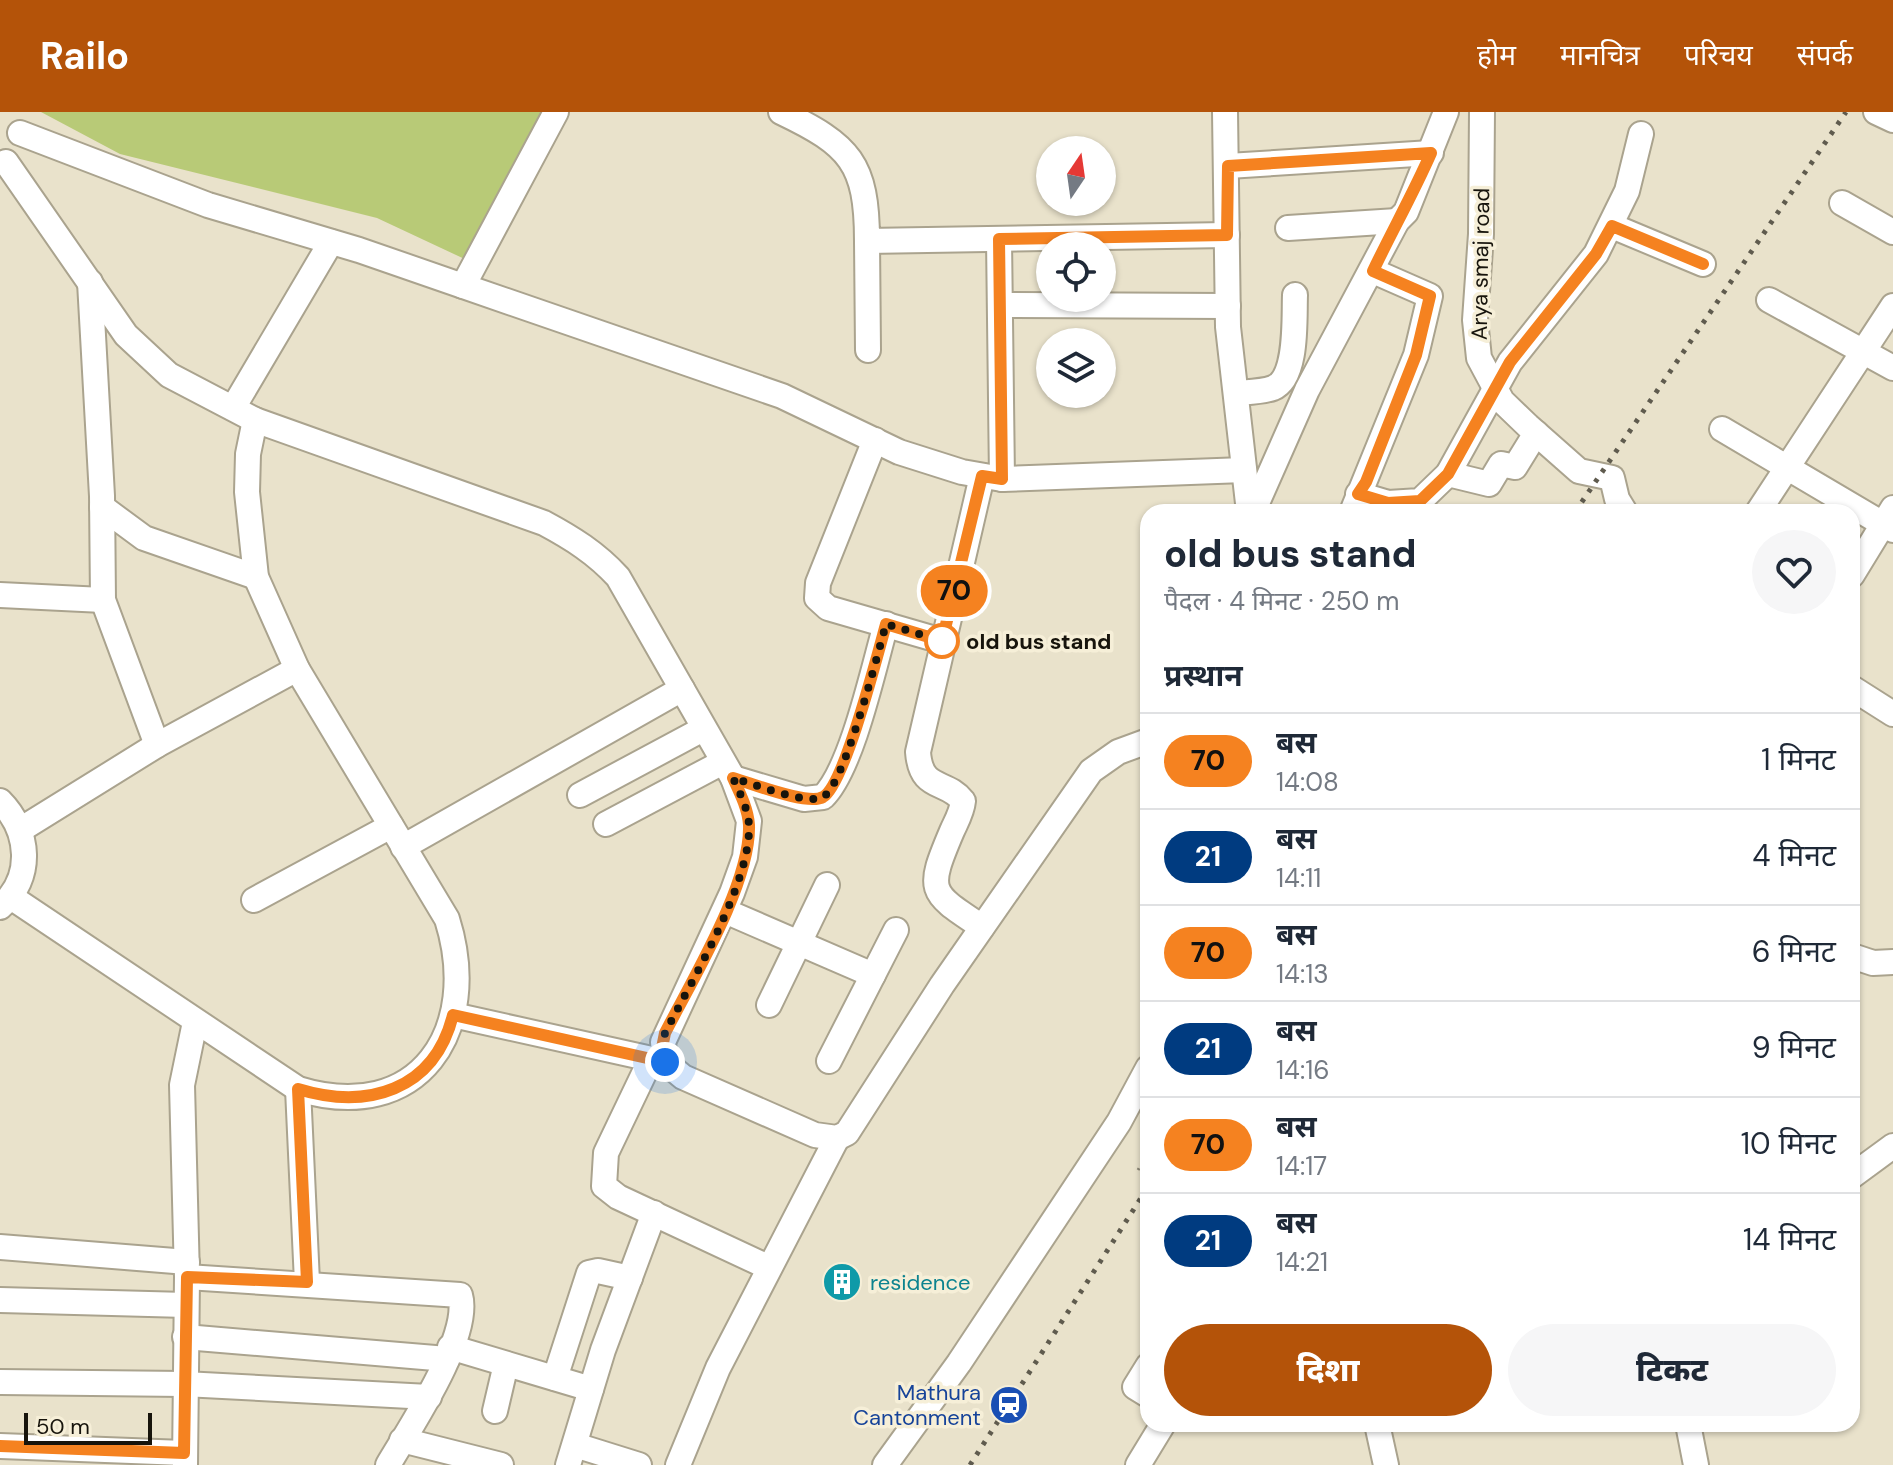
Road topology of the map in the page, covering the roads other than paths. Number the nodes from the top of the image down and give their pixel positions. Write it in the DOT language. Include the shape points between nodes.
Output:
graph roads {
  1 [pos="556,112"];
  2 [pos="781,112"];
  3 [pos="1225,112"];
  4 [pos="1446,112"];
  5 [pos="1482,112"];
  6 [pos="1876,112"];
  7 [pos="1893,120"];
  8 [pos="20,123"];
  9 [pos="1641,134"];
  10 [pos="1431,153"];
  11 [pos="3,164"];
  12 [pos="1228,166"];
  13 [pos="1842,203"];
  14 [pos="1397,221"];
  15 [pos="1612,226"];
  16 [pos="1288,228"];
  17 [pos="1893,232"];
  18 [pos="1227,235"];
  19 [pos="999,239"];
  20 [pos="867,241"];
  21 [pos="331,242"];
  22 [pos="1703,264"];
  23 [pos="1373,271"];
  24 [pos="90,282"];
  25 [pos="463,286"];
  26 [pos="1295,295"];
  27 [pos="1769,300"];
  28 [pos="1000,305"];
  29 [pos="1228,306"];
  30 [pos="1893,306"];
  31 [pos="868,350"];
  32 [pos="1864,352"];
  33 [pos="1893,368"];
  34 [pos="1494,389"];
  35 [pos="1236,393"];
  36 [pos="233,408"];
  37 [pos="255,420"];
  38 [pos="1722,429"];
  39 [pos="1536,433"];
  40 [pos="875,440"];
  41 [pos="1785,467"];
  42 [pos="1244,470"];
  43 [pos="1448,474"];
  44 [pos="992,478"];
  45 [pos="1355,503"];
  46 [pos="1250,504"];
  47 [pos="1255,504"];
  48 [pos="1620,504"];
  49 [pos="1763,504"];
  50 [pos="1857,504"];
  51 [pos="1860,506"];
  52 [pos="102,507"];
  53 [pos="1890,521"];
  54 [pos="1860,564"];
  55 [pos="256,577"];
  56 [pos="0,595"];
  57 [pos="103,600"];
  58 [pos="886,624"];
  59 [pos="942,641"];
  60 [pos="297,669"];
  61 [pos="682,689"];
  62 [pos="1860,692"];
  63 [pos="1891,709"];
  64 [pos="703,729"];
  65 [pos="1140,744"];
  66 [pos="157,745"];
  67 [pos="728,770"];
  68 [pos="580,795"];
  69 [pos="0,801"];
  70 [pos="606,824"];
  71 [pos="20,830"];
  72 [pos="397,836"];
  73 [pos="827,885"];
  74 [pos="254,900"];
  75 [pos="5,902"];
  76 [pos="725,911"];
  77 [pos="982,927"];
  78 [pos="896,930"];
  79 [pos="800,944"];
  80 [pos="1860,959"];
  81 [pos="1893,962"];
  82 [pos="873,975"];
  83 [pos="769,1005"];
  84 [pos="453,1015"];
  85 [pos="195,1022"];
  86 [pos="658,1060"];
  87 [pos="829,1061"];
  88 [pos="1140,1082"];
  89 [pos="298,1089"];
  90 [pos="837,1138"];
  91 [pos="1893,1146"];
  92 [pos="1860,1170"];
  93 [pos="654,1213"];
  94 [pos="0,1247"];
  95 [pos="768,1267"];
  96 [pos="187,1270"];
  97 [pos="630,1278"];
  98 [pos="307,1282"];
  99 [pos="0,1300"];
  100 [pos="186,1305"];
  101 [pos="185,1337"];
  102 [pos="449,1353"];
  103 [pos="506,1364"];
  104 [pos="555,1378"];
  105 [pos="0,1382"];
  106 [pos="184,1384"];
  107 [pos="591,1389"];
  108 [pos="429,1397"];
  109 [pos="495,1411"];
  110 [pos="1158,1432"];
  111 [pos="1379,1432"];
  112 [pos="1690,1432"];
  113 [pos="402,1440"];
  114 [pos="0,1446"];
  115 [pos="572,1455"];
  116 [pos="184,1459"];
  117 [pos="388,1465"];
  118 [pos="501,1465"];
  119 [pos="639,1465"];
  120 [pos="678,1465"];
  121 [pos="885,1465"];
  122 [pos="1138,1465"];
  123 [pos="1386,1465"];
  124 [pos="1696,1465"];
  1 -- 25 [label="street"];
  2 -- 20 [label="street" via="812,127 854,162 862,181"];
  3 -- 12 [label="street"];
  4 -- 10 [label="street"];
  5 -- 34 [label="street, Arya smaj road" via="1475,320 1479,358"];
  6 -- 7 [label="street"];
  8 -- 11 [label="street"];
  8 -- 21 [label="street" via="208,205"];
  9 -- 15 [label="street"];
  10 -- 12 [label="street"];
  10 -- 14 [label="street" via="1406,212"];
  11 -- 24 [label="street"];
  12 -- 18 [label="street"];
  13 -- 17 [label="street"];
  14 -- 16 [label="street"];
  14 -- 23 [label="street"];
  15 -- 22 [label="street"];
  15 -- 34 [label="street"];
  18 -- 19 [label="street"];
  18 -- 29 [label="street"];
  19 -- 20 [label="street"];
  19 -- 28 [label="street"];
  20 -- 31 [label="street"];
  21 -- 25 [label="street"];
  21 -- 36 [label="street"];
  23 -- 45 [label="street" via="1430,296 1416,355"];
  23 -- 47 [label="street" via="1307,390"];
  24 -- 36 [label="street" via="150,361"];
  24 -- 52 [label="street"];
  25 -- 40 [label="street" via="782,396"];
  26 -- 35 [label="street" via="1284,380 1274,387"];
  27 -- 32 [label="street"];
  28 -- 29 [label="street"];
  28 -- 44 [label="street"];
  29 -- 35 [label="street"];
  30 -- 32 [label="street"];
  32 -- 33 [label="street"];
  32 -- 41 [label="street"];
  34 -- 39 [label="street, Arya smaj road"];
  34 -- 43 [label="street"];
  35 -- 42 [label="street"];
  36 -- 37 [label="street"];
  37 -- 55 [label="street" via="247,492"];
  37 -- 61 [label="street" via="544,523 577,541 618,577"];
  38 -- 41 [label="street"];
  39 -- 43 [label="street" via="1515,467 1501,464 1489,484"];
  39 -- 48 [label="street, Arya smaj road" via="1579,471 1612,478"];
  40 -- 44 [label="street" via="938,466"];
  40 -- 58 [label="street" via="816,592 828,608"];
  41 -- 49 [label="street"];
  41 -- 50 [label="street"];
  42 -- 44 [label="street"];
  42 -- 46 [label="street"];
  43 -- 45 [label="street" via="1420,501"];
  44 -- 59 [label="street"];
  51 -- 53 [label="street"];
  52 -- 55 [label="street" via="144,538"];
  52 -- 57 [label="street"];
  53 -- 54 [label="street"];
  55 -- 60 [label="street"];
  56 -- 57 [label="street"];
  57 -- 66 [label="street"];
  58 -- 59 [label="street"];
  58 -- 67 [label="street" via="856,729 831,790 823,797 804,799"];
  59 -- 77 [label="street" via="919,735 919,765 925,778 959,796 963,806 935,880 944,902"];
  60 -- 66 [label="street"];
  60 -- 72 [label="street"];
  61 -- 64 [label="street"];
  61 -- 72 [label="street"];
  62 -- 63 [label="street"];
  64 -- 67 [label="street"];
  64 -- 68 [label="street"];
  65 -- 77 [label="street" via="1091,771"];
  66 -- 71 [label="street"];
  67 -- 70 [label="street"];
  67 -- 76 [label="street" via="749,821 749,838"];
  69 -- 71 [label="street"];
  71 -- 75 [label="street" via="25,865"];
  72 -- 74 [label="street"];
  72 -- 84 [label="street" via="447,919 455,945 458,998"];
  73 -- 79 [label="street"];
  75 -- 85 [label="street"];
  76 -- 79 [label="street"];
  76 -- 86 [label="street" via="665,1033"];
  77 -- 90 [label="street" via="853,1128"];
  78 -- 82 [label="street"];
  79 -- 82 [label="street"];
  79 -- 83 [label="street"];
  80 -- 81 [label="street"];
  82 -- 87 [label="street"];
  84 -- 86 [label="street"];
  84 -- 89 [label="street" via="437,1056 399,1087 329,1099"];
  85 -- 89 [label="street"];
  85 -- 96 [label="street" via="182,1085"];
  86 -- 90 [label="street" via="690,1081 815,1135"];
  86 -- 93 [label="street" via="606,1153 602,1176 604,1186 618,1197"];
  88 -- 121 [label="street" via="959,1363"];
  89 -- 98 [label="street"];
  90 -- 95 [label="street"];
  91 -- 92 [label="street"];
  93 -- 95 [label="street"];
  93 -- 97 [label="street"];
  94 -- 96 [label="street"];
  95 -- 120 [label="street"];
  96 -- 98 [label="street"];
  96 -- 100 [label="street"];
  97 -- 104 [label="street" via="589,1273"];
  97 -- 107 [label="street"];
  98 -- 102 [label="street" via="455,1293 462,1304"];
  99 -- 100 [label="street"];
  100 -- 101 [label="street"];
  101 -- 102 [label="street"];
  101 -- 106 [label="street"];
  102 -- 103 [label="street"];
  102 -- 108 [label="street"];
  103 -- 104 [label="street"];
  103 -- 109 [label="street"];
  104 -- 107 [label="street"];
  105 -- 106 [label="street"];
  106 -- 108 [label="street"];
  106 -- 116 [label="street"];
  107 -- 115 [label="street"];
  108 -- 113 [label="street"];
  110 -- 122 [label="street"];
  111 -- 123 [label="street"];
  112 -- 124 [label="street"];
  113 -- 117 [label="street"];
  113 -- 118 [label="street"];
  114 -- 116 [label="street"];
  115 -- 119 [label="street"];
}
